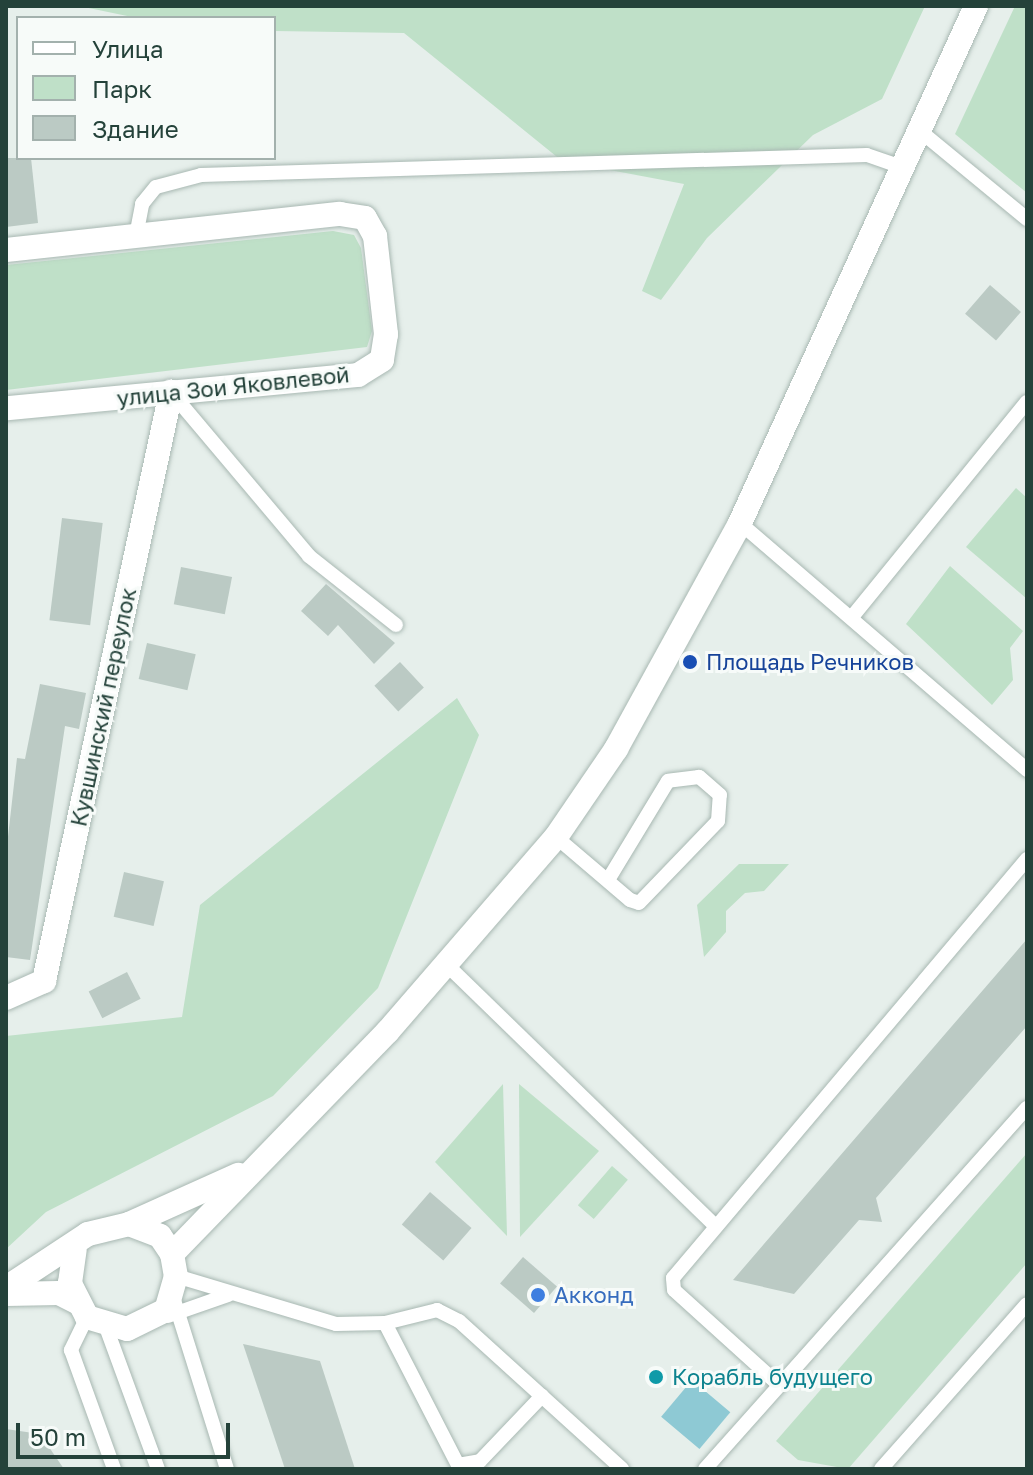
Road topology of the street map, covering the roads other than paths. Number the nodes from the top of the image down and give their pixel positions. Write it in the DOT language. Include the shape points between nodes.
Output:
graph roads {
  1 [pos="976,6"];
  2 [pos="919,130"];
  3 [pos="902,167"];
  4 [pos="1027,219"];
  5 [pos="136,236"];
  6 [pos="6,250"];
  7 [pos="171,392"];
  8 [pos="1027,402"];
  9 [pos="6,408"];
  10 [pos="740,523"];
  11 [pos="852,617"];
  12 [pos="396,625"];
  13 [pos="1027,770"];
  14 [pos="556,837"];
  15 [pos="1027,859"];
  16 [pos="608,880"];
  17 [pos="446,964"];
  18 [pos="6,998"];
  19 [pos="1027,1107"];
  20 [pos="247,1171"];
  21 [pos="129,1224"];
  22 [pos="715,1226"];
  23 [pos="75,1249"];
  24 [pos="174,1284"];
  25 [pos="6,1291"];
  26 [pos="228,1295"];
  27 [pos="1027,1304"];
  28 [pos="90,1315"];
  29 [pos="385,1323"];
  30 [pos="778,1384"];
  31 [pos="542,1396"];
  32 [pos="114,1469"];
  33 [pos="158,1469"];
  34 [pos="227,1469"];
  35 [pos="622,1469"];
  36 [pos="705,1469"];
  37 [pos="881,1469"];
  1 -- 2 [label="street"];
  2 -- 3 [label="street"];
  2 -- 4 [label="lane"];
  3 -- 5 [label="lane" via="867,155 201,175 156,187 142,204"];
  3 -- 10 [label="street"];
  5 -- 6 [label="street, улица Зои Яковлевой"];
  5 -- 7 [label="street, улица Зои Яковлевой" via="340,214 365,218 375,236 386,334 382,360 358,375"];
  7 -- 9 [label="street, улица Зои Яковлевой"];
  7 -- 12 [label="lane" via="309,556"];
  7 -- 18 [label="street, Кувшинский переулок" via="44,981"];
  8 -- 11 [label="lane"];
  10 -- 11 [label="lane"];
  10 -- 14 [label="street" via="672,656"];
  11 -- 13 [label="lane"];
  14 -- 16 [label="lane"];
  14 -- 17 [label="street"];
  15 -- 22 [label="lane"];
  16 -- 16 [label="lane" via="630,900 648,900 718,821 720,795 699,777 668,781"];
  17 -- 20 [label="street"];
  17 -- 22 [label="lane"];
  19 -- 30 [label="lane"];
  20 -- 21 [label="street"];
  20 -- 24 [label="street"];
  21 -- 23 [label="street" via="88,1234"];
  21 -- 24 [label="street" via="160,1236"];
  22 -- 30 [label="lane" via="673,1278 674,1290"];
  23 -- 25 [label="street"];
  23 -- 28 [label="street" via="70,1283"];
  24 -- 26 [label="lane"];
  24 -- 26 [label="lane"];
  24 -- 28 [label="street" via="149,1323"];
  24 -- 34 [label="lane"];
  25 -- 28 [label="street" via="59,1293"];
  26 -- 29 [label="lane" via="336,1324"];
  27 -- 37 [label="lane"];
  28 -- 32 [label="lane" via="71,1350"];
  28 -- 33 [label="lane"];
  29 -- 31 [label="lane" via="437,1310"];
  29 -- 31 [label="lane" via="458,1465 480,1461"];
  30 -- 36 [label="lane"];
  31 -- 35 [label="lane"];
}
